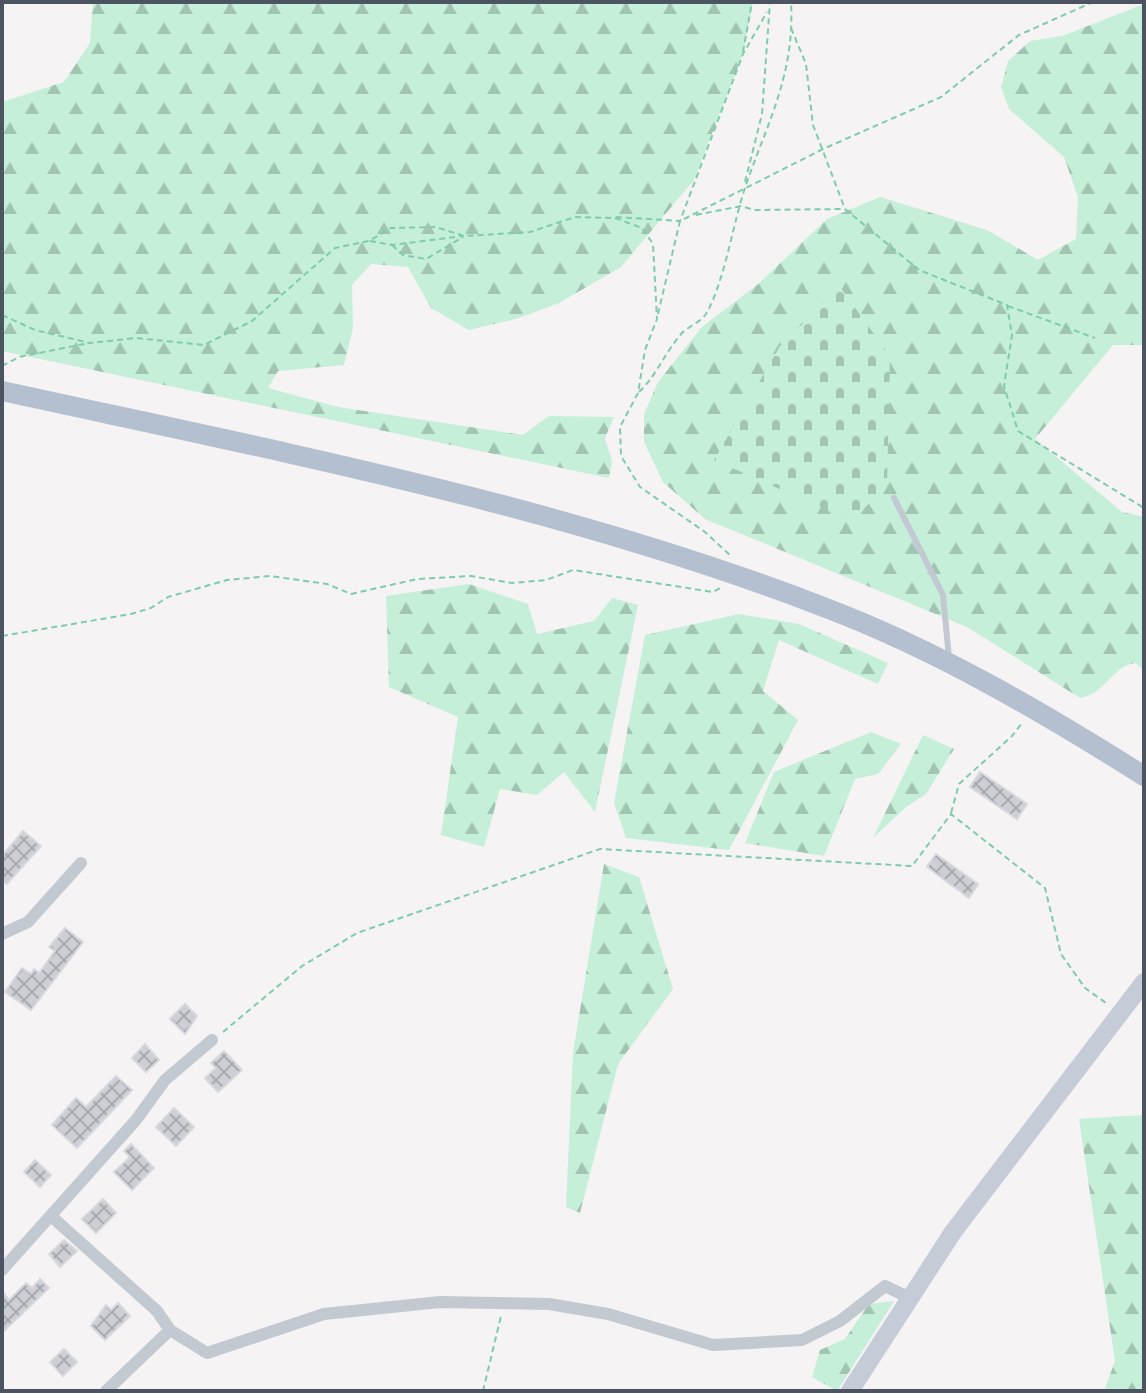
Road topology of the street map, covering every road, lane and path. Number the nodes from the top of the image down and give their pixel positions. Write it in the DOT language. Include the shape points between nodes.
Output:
graph roads {
  1 [pos="752,2"];
  2 [pos="770,2"];
  3 [pos="791,2"];
  4 [pos="1093,2"];
  5 [pos="767,12"];
  6 [pos="791,28"];
  7 [pos="743,54"];
  8 [pos="823,149"];
  9 [pos="745,187"];
  10 [pos="741,206"];
  11 [pos="845,209"];
  12 [pos="598,216"];
  13 [pos="691,216"];
  14 [pos="680,221"];
  15 [pos="464,236"];
  16 [pos="369,241"];
  17 [pos="392,245"];
  18 [pos="1007,305"];
  19 [pos="2,315"];
  20 [pos="657,319"];
  21 [pos="1095,338"];
  22 [pos="90,343"];
  23 [pos="2,366"];
  24 [pos="2,391"];
  25 [pos="638,393"];
  26 [pos="894,498"];
  27 [pos="1144,508"];
  28 [pos="741,576"];
  29 [pos="2,636"];
  30 [pos="950,666"];
  31 [pos="1031,709"];
  32 [pos="1144,776"];
  33 [pos="951,814"];
  34 [pos="81,863"];
  35 [pos="2,934"];
  36 [pos="1144,982"];
  37 [pos="1119,1012"];
  38 [pos="212,1040"];
  39 [pos="51,1216"];
  40 [pos="2,1270"];
  41 [pos="910,1298"];
  42 [pos="504,1303"];
  43 [pos="170,1330"];
  44 [pos="106,1391"];
  45 [pos="483,1391"];
  46 [pos="850,1391"];
  1 -- 7 [label="path"];
  2 -- 5 [label="path"];
  3 -- 6 [label="path"];
  4 -- 8 [label="path" via="1019,35 941,97"];
  5 -- 7 [label="path"];
  5 -- 9 [label="path" via="762,114"];
  6 -- 8 [label="path" via="806,64 813,125"];
  6 -- 9 [label="path" via="776,111"];
  7 -- 14 [label="path"];
  8 -- 9 [label="path"];
  8 -- 11 [label="path"];
  9 -- 10 [label="path"];
  9 -- 13 [label="path"];
  10 -- 11 [label="path"];
  10 -- 13 [label="path"];
  10 -- 25 [label="path" via="705,316 684,332"];
  11 -- 18 [label="path" via="919,270"];
  12 -- 14 [label="path"];
  12 -- 15 [label="path" via="575,217 530,232"];
  12 -- 20 [label="path" via="642,228 653,244"];
  13 -- 14 [label="path"];
  14 -- 20 [label="path"];
  15 -- 16 [label="path" via="436,227 391,228"];
  15 -- 17 [label="path"];
  15 -- 17 [label="path" via="426,259 403,255"];
  16 -- 17 [label="path"];
  16 -- 22 [label="path" via="335,248 252,321 213,342 136,338"];
  18 -- 21 [label="path"];
  18 -- 27 [label="path" via="1012,335 1004,386 1018,431"];
  19 -- 22 [label="path" via="35,330"];
  20 -- 25 [label="path"];
  22 -- 23 [label="path" via="19,357"];
  24 -- 28 [label="main road" via="553,519"];
  25 -- 28 [label="path" via="620,427 621,456 640,487 705,532 730,555"];
  26 -- 30 [label="lane" via="943,595"];
  28 -- 29 [label="path" via="713,592 573,570 546,580 512,583 471,576 417,579 351,594 327,584 270,576 227,580 131,614"];
  28 -- 30 [label="main road" via="829,609"];
  30 -- 31 [label="main road"];
  31 -- 32 [label="main road"];
  31 -- 33 [label="path" via="1012,736 959,784"];
  33 -- 37 [label="path" via="1045,888 1061,954 1085,988"];
  33 -- 38 [label="path" via="912,866 600,849 357,933 302,966"];
  34 -- 35 [label="street" via="28,922"];
  36 -- 37 [label="street"];
  37 -- 41 [label="street" via="1019,1142"];
  38 -- 39 [label="street" via="165,1080"];
  39 -- 40 [label="street"];
  39 -- 43 [label="street" via="157,1311"];
  41 -- 42 [label="street" via="885,1286 840,1321 802,1340 713,1345 608,1314"];
  41 -- 46 [label="street"];
  42 -- 43 [label="street" via="440,1302 324,1314 207,1353"];
  42 -- 45 [label="path"];
  43 -- 44 [label="street"];
}
